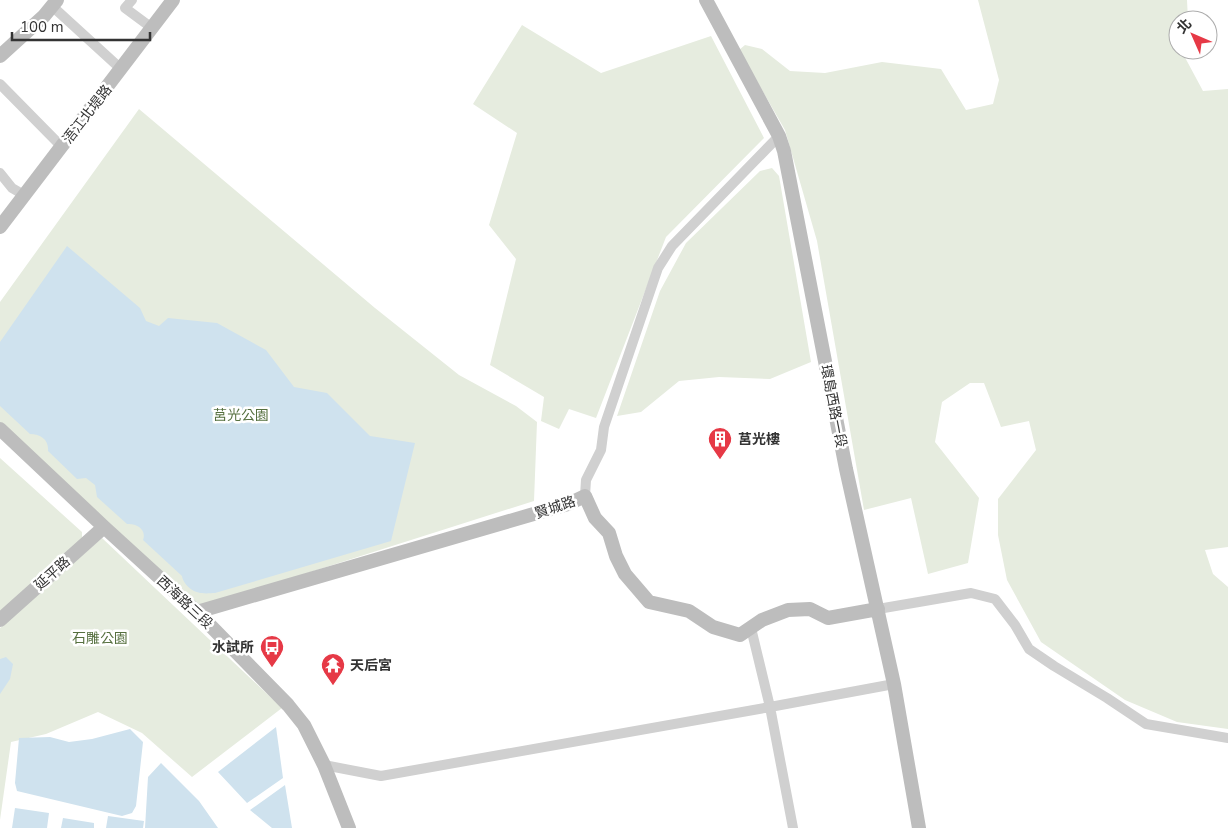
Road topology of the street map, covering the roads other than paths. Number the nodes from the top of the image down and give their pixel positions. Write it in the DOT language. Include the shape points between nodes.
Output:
graph roads {
  1 [pos="173,0"];
  2 [pos="706,0"];
  3 [pos="55,3"];
  4 [pos="129,4"];
  5 [pos="152,28"];
  6 [pos="0,56"];
  7 [pos="121,69"];
  8 [pos="0,84"];
  9 [pos="779,136"];
  10 [pos="62,147"];
  11 [pos="0,174"];
  12 [pos="24,195"];
  13 [pos="0,227"];
  14 [pos="0,429"];
  15 [pos="585,496"];
  16 [pos="104,527"];
  17 [pos="878,610"];
  18 [pos="197,612"];
  19 [pos="0,620"];
  20 [pos="751,628"];
  21 [pos="894,684"];
  22 [pos="770,707"];
  23 [pos="1228,738"];
  24 [pos="324,765"];
  25 [pos="350,828"];
  26 [pos="793,828"];
  27 [pos="919,828"];
  1 -- 5 [label="main road, 浯江北堤路"];
  2 -- 9 [label="main road, 環島西路一段"];
  3 -- 6 [label="main road"];
  3 -- 7 [label="street"];
  4 -- 5 [label="street"];
  5 -- 7 [label="main road, 浯江北堤路"];
  7 -- 10 [label="main road, 浯江北堤路"];
  8 -- 10 [label="street"];
  9 -- 15 [label="street" via="672,246 658,268 604,426 601,450 586,480"];
  9 -- 17 [label="main road, 環島西路一段"];
  10 -- 12 [label="main road, 浯江北堤路"];
  11 -- 12 [label="street" via="12,188"];
  12 -- 13 [label="main road, 浯江北堤路"];
  14 -- 16 [label="main road, 西海路三段"];
  15 -- 18 [label="main road, 賢城路" via="568,504"];
  15 -- 20 [label="main road, 賢城路" via="595,518 609,534 625,574 649,602 689,611 713,627 740,635"];
  16 -- 18 [label="main road, 西海路三段"];
  16 -- 19 [label="main road, 延平路"];
  17 -- 20 [label="main road, 賢城路" via="828,618 810,609 788,610"];
  17 -- 21 [label="main road, 環島西路一段"];
  17 -- 23 [label="street" via="971,593 995,599 1028,649 1146,724"];
  18 -- 24 [label="main road, 西海路三段" via="288,705 304,725"];
  20 -- 22 [label="street"];
  21 -- 22 [label="street"];
  21 -- 27 [label="main road, 環島西路一段"];
  22 -- 24 [label="street" via="381,776"];
  22 -- 26 [label="street"];
  24 -- 25 [label="main road, 西海路三段"];
}
